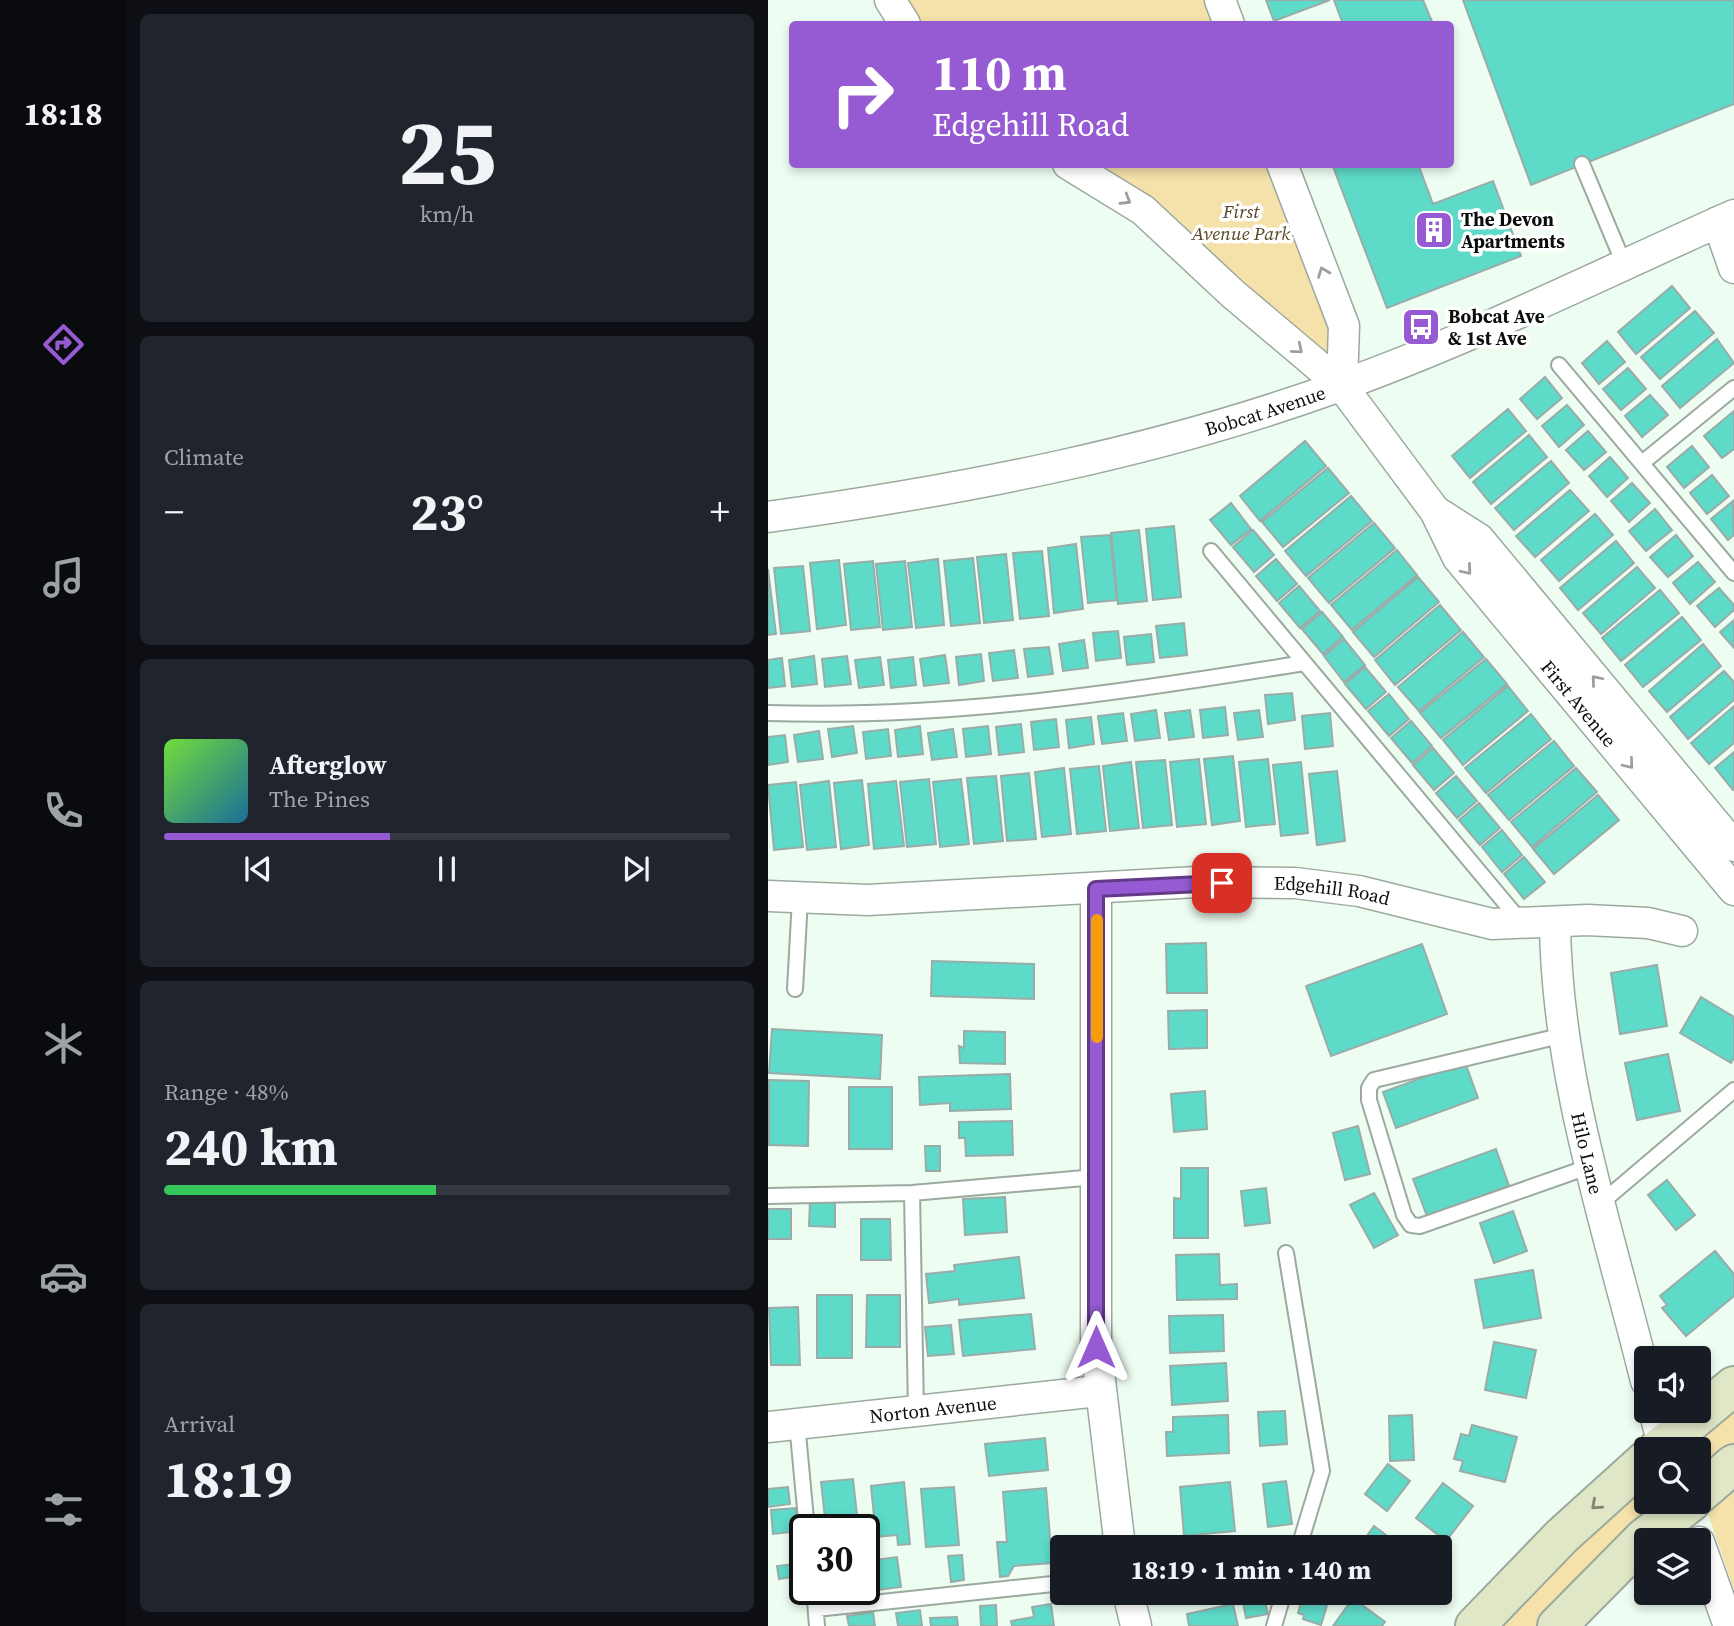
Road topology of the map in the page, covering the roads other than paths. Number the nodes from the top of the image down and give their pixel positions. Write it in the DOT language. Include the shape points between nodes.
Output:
graph roads {
  1 [pos="890,0"];
  2 [pos="1220,0"];
  3 [pos="903,21"];
  4 [pos="1228,21"];
  5 [pos="1582,164"];
  6 [pos="1074,168"];
  7 [pos="1284,168"];
  8 [pos="1726,219"];
  9 [pos="1624,264"];
  10 [pos="1734,268"];
  11 [pos="1559,365"];
  12 [pos="1341,386"];
  13 [pos="1734,388"];
  14 [pos="1642,463"];
  15 [pos="1435,511"];
  16 [pos="768,517"];
  17 [pos="1211,551"];
  18 [pos="1734,573"];
  19 [pos="1304,663"];
  20 [pos="768,713"];
  21 [pos="1734,846"];
  22 [pos="1096,889"];
  23 [pos="1734,890"];
  24 [pos="768,896"];
  25 [pos="800,899"];
  26 [pos="1555,922"];
  27 [pos="1522,923"];
  28 [pos="1682,931"];
  29 [pos="795,989"];
  30 [pos="1564,1035"];
  31 [pos="1734,1090"];
  32 [pos="1590,1166"];
  33 [pos="1096,1177"];
  34 [pos="912,1193"];
  35 [pos="768,1196"];
  36 [pos="1601,1203"];
  37 [pos="1286,1253"];
  38 [pos="1637,1346"];
  39 [pos="1734,1386"];
  40 [pos="1099,1391"];
  41 [pos="916,1411"];
  42 [pos="797,1423"];
  43 [pos="768,1427"];
  44 [pos="1665,1437"];
  45 [pos="1734,1464"];
  46 [pos="1634,1466"];
  47 [pos="1711,1492"];
  48 [pos="806,1514"];
  49 [pos="1693,1514"];
  50 [pos="1118,1535"];
  51 [pos="1303,1535"];
  52 [pos="1050,1584"];
  53 [pos="816,1605"];
  54 [pos="1131,1605"];
  55 [pos="1280,1605"];
  56 [pos="816,1609"];
  57 [pos="817,1626"];
  58 [pos="1136,1626"];
  59 [pos="1274,1626"];
  60 [pos="1475,1626"];
  61 [pos="1557,1626"];
  62 [pos="1729,1626"];
  1 -- 3 [label="street"];
  2 -- 4 [label="street"];
  5 -- 9 [label="lane"];
  6 -- 12 [label="street, First Avenue, one-way" via="1143,211"];
  12 -- 7 [label="street, one-way" via="1344,326"];
  8 -- 9 [label="street, Bobcat Avenue"];
  8 -- 10 [label="street"];
  9 -- 12 [label="street, Bobcat Avenue"];
  11 -- 14 [label="lane"];
  12 -- 15 [label="street, First Avenue"];
  12 -- 16 [label="street, Bobcat Avenue" via="1231,423 996,481"];
  13 -- 14 [label="lane"];
  14 -- 18 [label="lane"];
  21 -- 15 [label="street, First Avenue, one-way" via="1479,539"];
  15 -- 23 [label="street, First Avenue, one-way" via="1458,558"];
  17 -- 19 [label="lane"];
  19 -- 20 [label="lane" via="1030,703 929,711"];
  19 -- 27 [label="lane"];
  22 -- 25 [label="street, Edgehill Road"];
  22 -- 27 [label="street, Edgehill Road" via="1197,882 1295,883 1359,891 1492,924"];
  22 -- 33 [label="street"];
  24 -- 25 [label="street, Edgehill Road"];
  25 -- 29 [label="lane"];
  26 -- 27 [label="street, Edgehill Road"];
  26 -- 28 [label="street, Edgehill Road" via="1648,923"];
  26 -- 30 [label="street, Hilo Lane" via="1555,977"];
  30 -- 32 [label="street, Hilo Lane"];
  30 -- 32 [label="lane" via="1374,1080 1369,1100 1411,1225 1420,1226"];
  31 -- 36 [label="lane"];
  32 -- 36 [label="street, Hilo Lane"];
  33 -- 34 [label="lane"];
  33 -- 40 [label="street"];
  34 -- 35 [label="lane"];
  34 -- 41 [label="lane"];
  36 -- 38 [label="street, Hilo Lane"];
  37 -- 51 [label="lane" via="1322,1471"];
  39 -- 44 [label="main road"];
  40 -- 41 [label="street, Norton Avenue"];
  40 -- 50 [label="street"];
  41 -- 42 [label="street, Norton Avenue"];
  42 -- 43 [label="street, Norton Avenue"];
  42 -- 48 [label="lane"];
  45 -- 47 [label="main road"];
  46 -- 60 [label="main road, one-way"];
  49 -- 61 [label="main road" via="1644,1538"];
  49 -- 62 [label="street"];
  52 -- 56 [label="lane"];
  53 -- 56 [label="lane"];
  54 -- 58 [label="street"];
  55 -- 59 [label="lane"];
  56 -- 57 [label="lane"];
}
